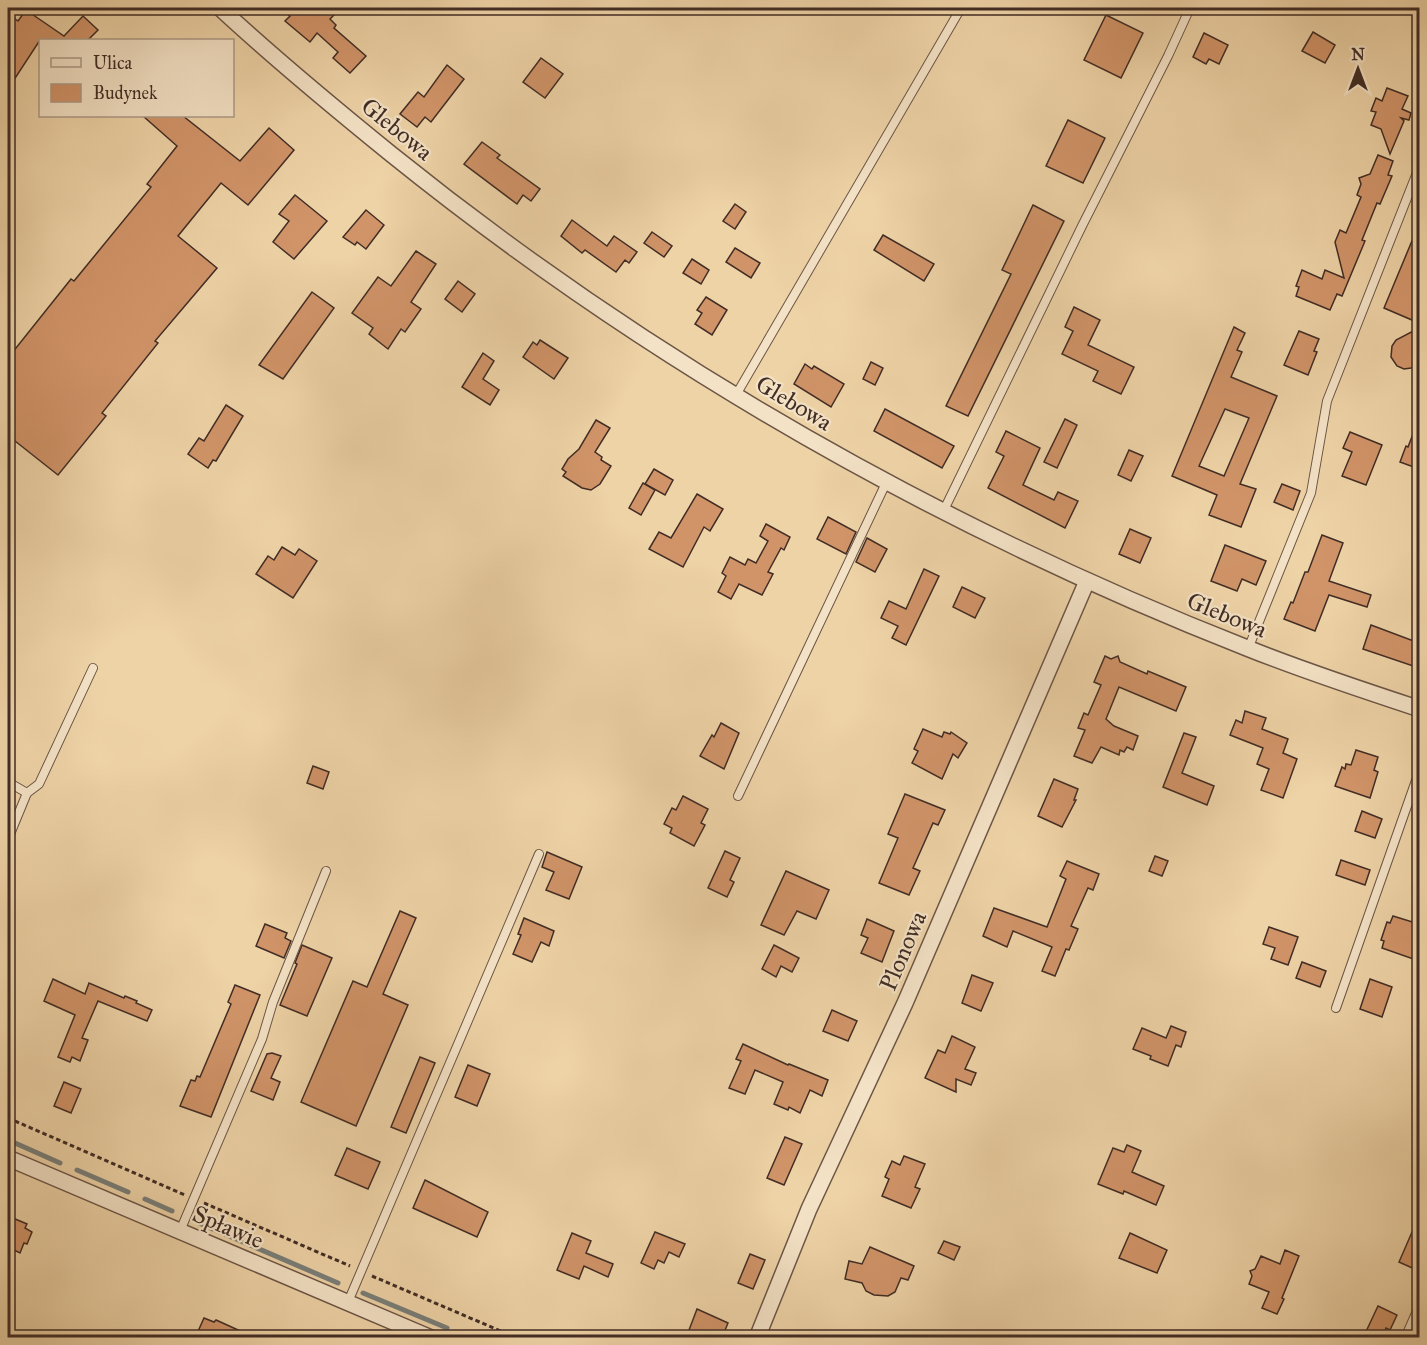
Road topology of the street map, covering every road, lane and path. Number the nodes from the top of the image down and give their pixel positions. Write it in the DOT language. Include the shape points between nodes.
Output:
graph roads {
  1 [pos="220,8"];
  2 [pos="961,8"];
  3 [pos="1190,8"];
  4 [pos="1419,165"];
  5 [pos="736,395"];
  6 [pos="886,483"];
  7 [pos="943,512"];
  8 [pos="1087,581"];
  9 [pos="1248,649"];
  10 [pos="93,668"];
  11 [pos="1419,709"];
  12 [pos="1419,769"];
  13 [pos="8,782"];
  14 [pos="27,793"];
  15 [pos="738,796"];
  16 [pos="8,839"];
  17 [pos="539,854"];
  18 [pos="326,871"];
  19 [pos="1336,1008"];
  20 [pos="8,1118"];
  21 [pos="8,1158"];
  22 [pos="193,1198"];
  23 [pos="180,1231"];
  24 [pos="361,1271"];
  25 [pos="348,1302"];
  26 [pos="1419,1304"];
  27 [pos="431,1338"];
  28 [pos="517,1338"];
  29 [pos="757,1338"];
  30 [pos="1405,1338"];
  1 -- 5 [label="street, Glebowa" via="312,89 487,229 614,319"];
  2 -- 5 [label="lane"];
  3 -- 7 [label="lane"];
  4 -- 9 [label="lane" via="1328,401 1311,493"];
  5 -- 6 [label="street, Glebowa"];
  6 -- 7 [label="street, Glebowa"];
  6 -- 15 [label="lane"];
  7 -- 8 [label="street, Glebowa"];
  8 -- 9 [label="street, Glebowa"];
  8 -- 29 [label="street, Plonowa" via="905,1003 809,1209"];
  9 -- 11 [label="street, Glebowa"];
  10 -- 14 [label="lane" via="39,784"];
  12 -- 19 [label="lane"];
  13 -- 14 [label="lane"];
  14 -- 16 [label="lane"];
  17 -- 24 [label="lane"];
  18 -- 22 [label="lane" via="262,1039"];
  20 -- 22 [label="path"];
  21 -- 23 [label="street, Spławie"];
  22 -- 23 [label="lane"];
  22 -- 24 [label="path"];
  23 -- 25 [label="street, Spławie"];
  24 -- 25 [label="lane"];
  24 -- 28 [label="path"];
  25 -- 27 [label="street, Spławie"];
  26 -- 30 [label="lane"];
}
